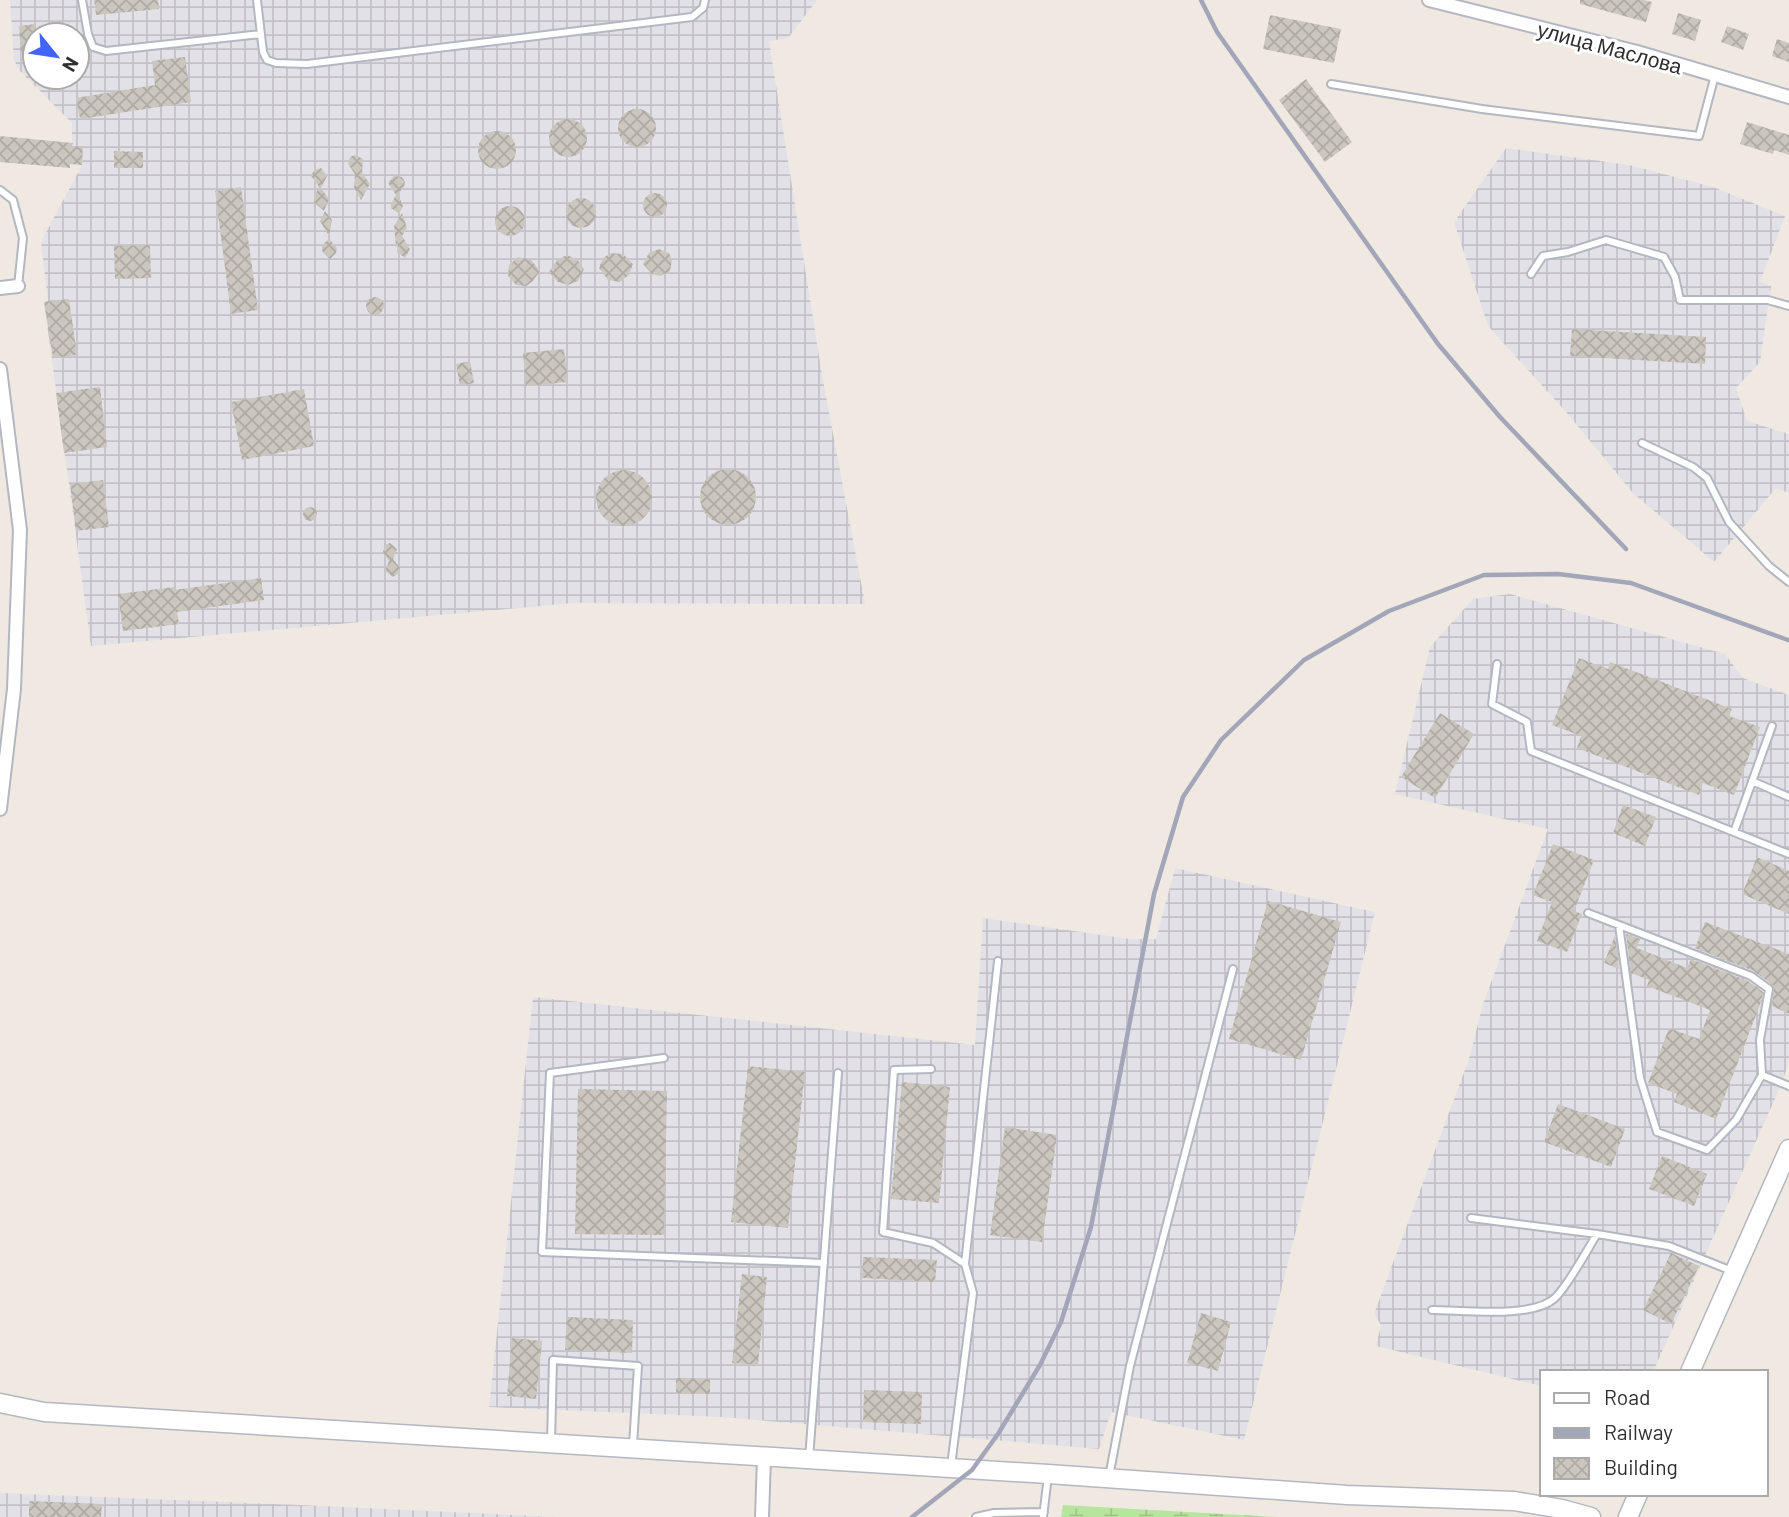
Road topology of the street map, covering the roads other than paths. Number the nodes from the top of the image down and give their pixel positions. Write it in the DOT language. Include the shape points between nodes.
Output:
graph roads {
  1 [pos="82,0"];
  2 [pos="257,0"];
  3 [pos="705,0"];
  4 [pos="1429,0"];
  5 [pos="261,34"];
  6 [pos="1715,75"];
  7 [pos="1331,84"];
  8 [pos="1789,97"];
  9 [pos="0,190"];
  10 [pos="1531,274"];
  11 [pos="18,286"];
  12 [pos="0,288"];
  13 [pos="1789,306"];
  14 [pos="0,369"];
  15 [pos="1642,443"];
  16 [pos="1789,582"];
  17 [pos="1497,664"];
  18 [pos="1772,726"];
  19 [pos="1752,781"];
  20 [pos="1789,797"];
  21 [pos="0,809"];
  22 [pos="1734,832"];
  23 [pos="1789,854"];
  24 [pos="1588,913"];
  25 [pos="1619,925"];
  26 [pos="999,961"];
  27 [pos="1233,969"];
  28 [pos="664,1058"];
  29 [pos="932,1069"];
  30 [pos="838,1073"];
  31 [pos="1762,1075"];
  32 [pos="1789,1086"];
  33 [pos="1789,1149"];
  34 [pos="1471,1218"];
  35 [pos="1597,1234"];
  36 [pos="824,1264"];
  37 [pos="965,1264"];
  38 [pos="1735,1272"];
  39 [pos="1432,1310"];
  40 [pos="1691,1370"];
  41 [pos="0,1403"];
  42 [pos="551,1444"];
  43 [pos="633,1449"];
  44 [pos="764,1457"];
  45 [pos="809,1460"];
  46 [pos="951,1469"];
  47 [pos="1048,1474"];
  48 [pos="1109,1479"];
  49 [pos="1637,1496"];
  50 [pos="1044,1514"];
  51 [pos="762,1517"];
  52 [pos="976,1517"];
  53 [pos="1591,1517"];
  54 [pos="1628,1517"];
  1 -- 5 [label="lane" via="93,47 106,51"];
  2 -- 5 [label="lane"];
  3 -- 5 [label="lane" via="692,17 307,64 267,60"];
  4 -- 6 [label="street, улица Маслова"];
  6 -- 7 [label="lane" via="1699,136 1482,109"];
  6 -- 8 [label="street, улица Маслова"];
  9 -- 11 [label="lane" via="13,200 23,238"];
  10 -- 13 [label="lane" via="1543,256 1606,240 1664,257 1680,300 1768,300"];
  11 -- 12 [label="street"];
  14 -- 21 [label="street" via="20,530 14,689"];
  15 -- 16 [label="lane" via="1707,478 1729,522"];
  17 -- 22 [label="lane" via="1492,704 1527,722 1531,751"];
  18 -- 19 [label="lane"];
  19 -- 20 [label="lane"];
  19 -- 22 [label="lane"];
  22 -- 23 [label="lane"];
  24 -- 25 [label="lane"];
  25 -- 31 [label="lane" via="1751,976 1769,989 1760,1040"];
  25 -- 31 [label="lane" via="1640,1078 1657,1132 1707,1150 1736,1120"];
  26 -- 37 [label="lane"];
  27 -- 48 [label="lane" via="1130,1366"];
  28 -- 36 [label="lane" via="550,1073 541,1252"];
  29 -- 37 [label="lane" via="894,1070 883,1232 933,1243"];
  30 -- 36 [label="lane"];
  31 -- 32 [label="lane"];
  33 -- 38 [label="main road"];
  34 -- 35 [label="lane"];
  35 -- 38 [label="lane" via="1669,1246"];
  35 -- 39 [label="lane" via="1557,1296 1546,1305 1525,1311"];
  36 -- 45 [label="lane"];
  37 -- 46 [label="lane" via="973,1293"];
  38 -- 40 [label="main road"];
  41 -- 42 [label="main road" via="44,1412"];
  42 -- 43 [label="main road"];
  42 -- 43 [label="lane" via="553,1360 638,1366"];
  43 -- 44 [label="main road"];
  44 -- 45 [label="main road"];
  44 -- 51 [label="street"];
  45 -- 46 [label="main road"];
  46 -- 47 [label="main road"];
  47 -- 48 [label="main road"];
  47 -- 50 [label="lane"];
  48 -- 53 [label="main road" via="1514,1501"];
  49 -- 54 [label="main road"];
  50 -- 52 [label="lane"];
}
